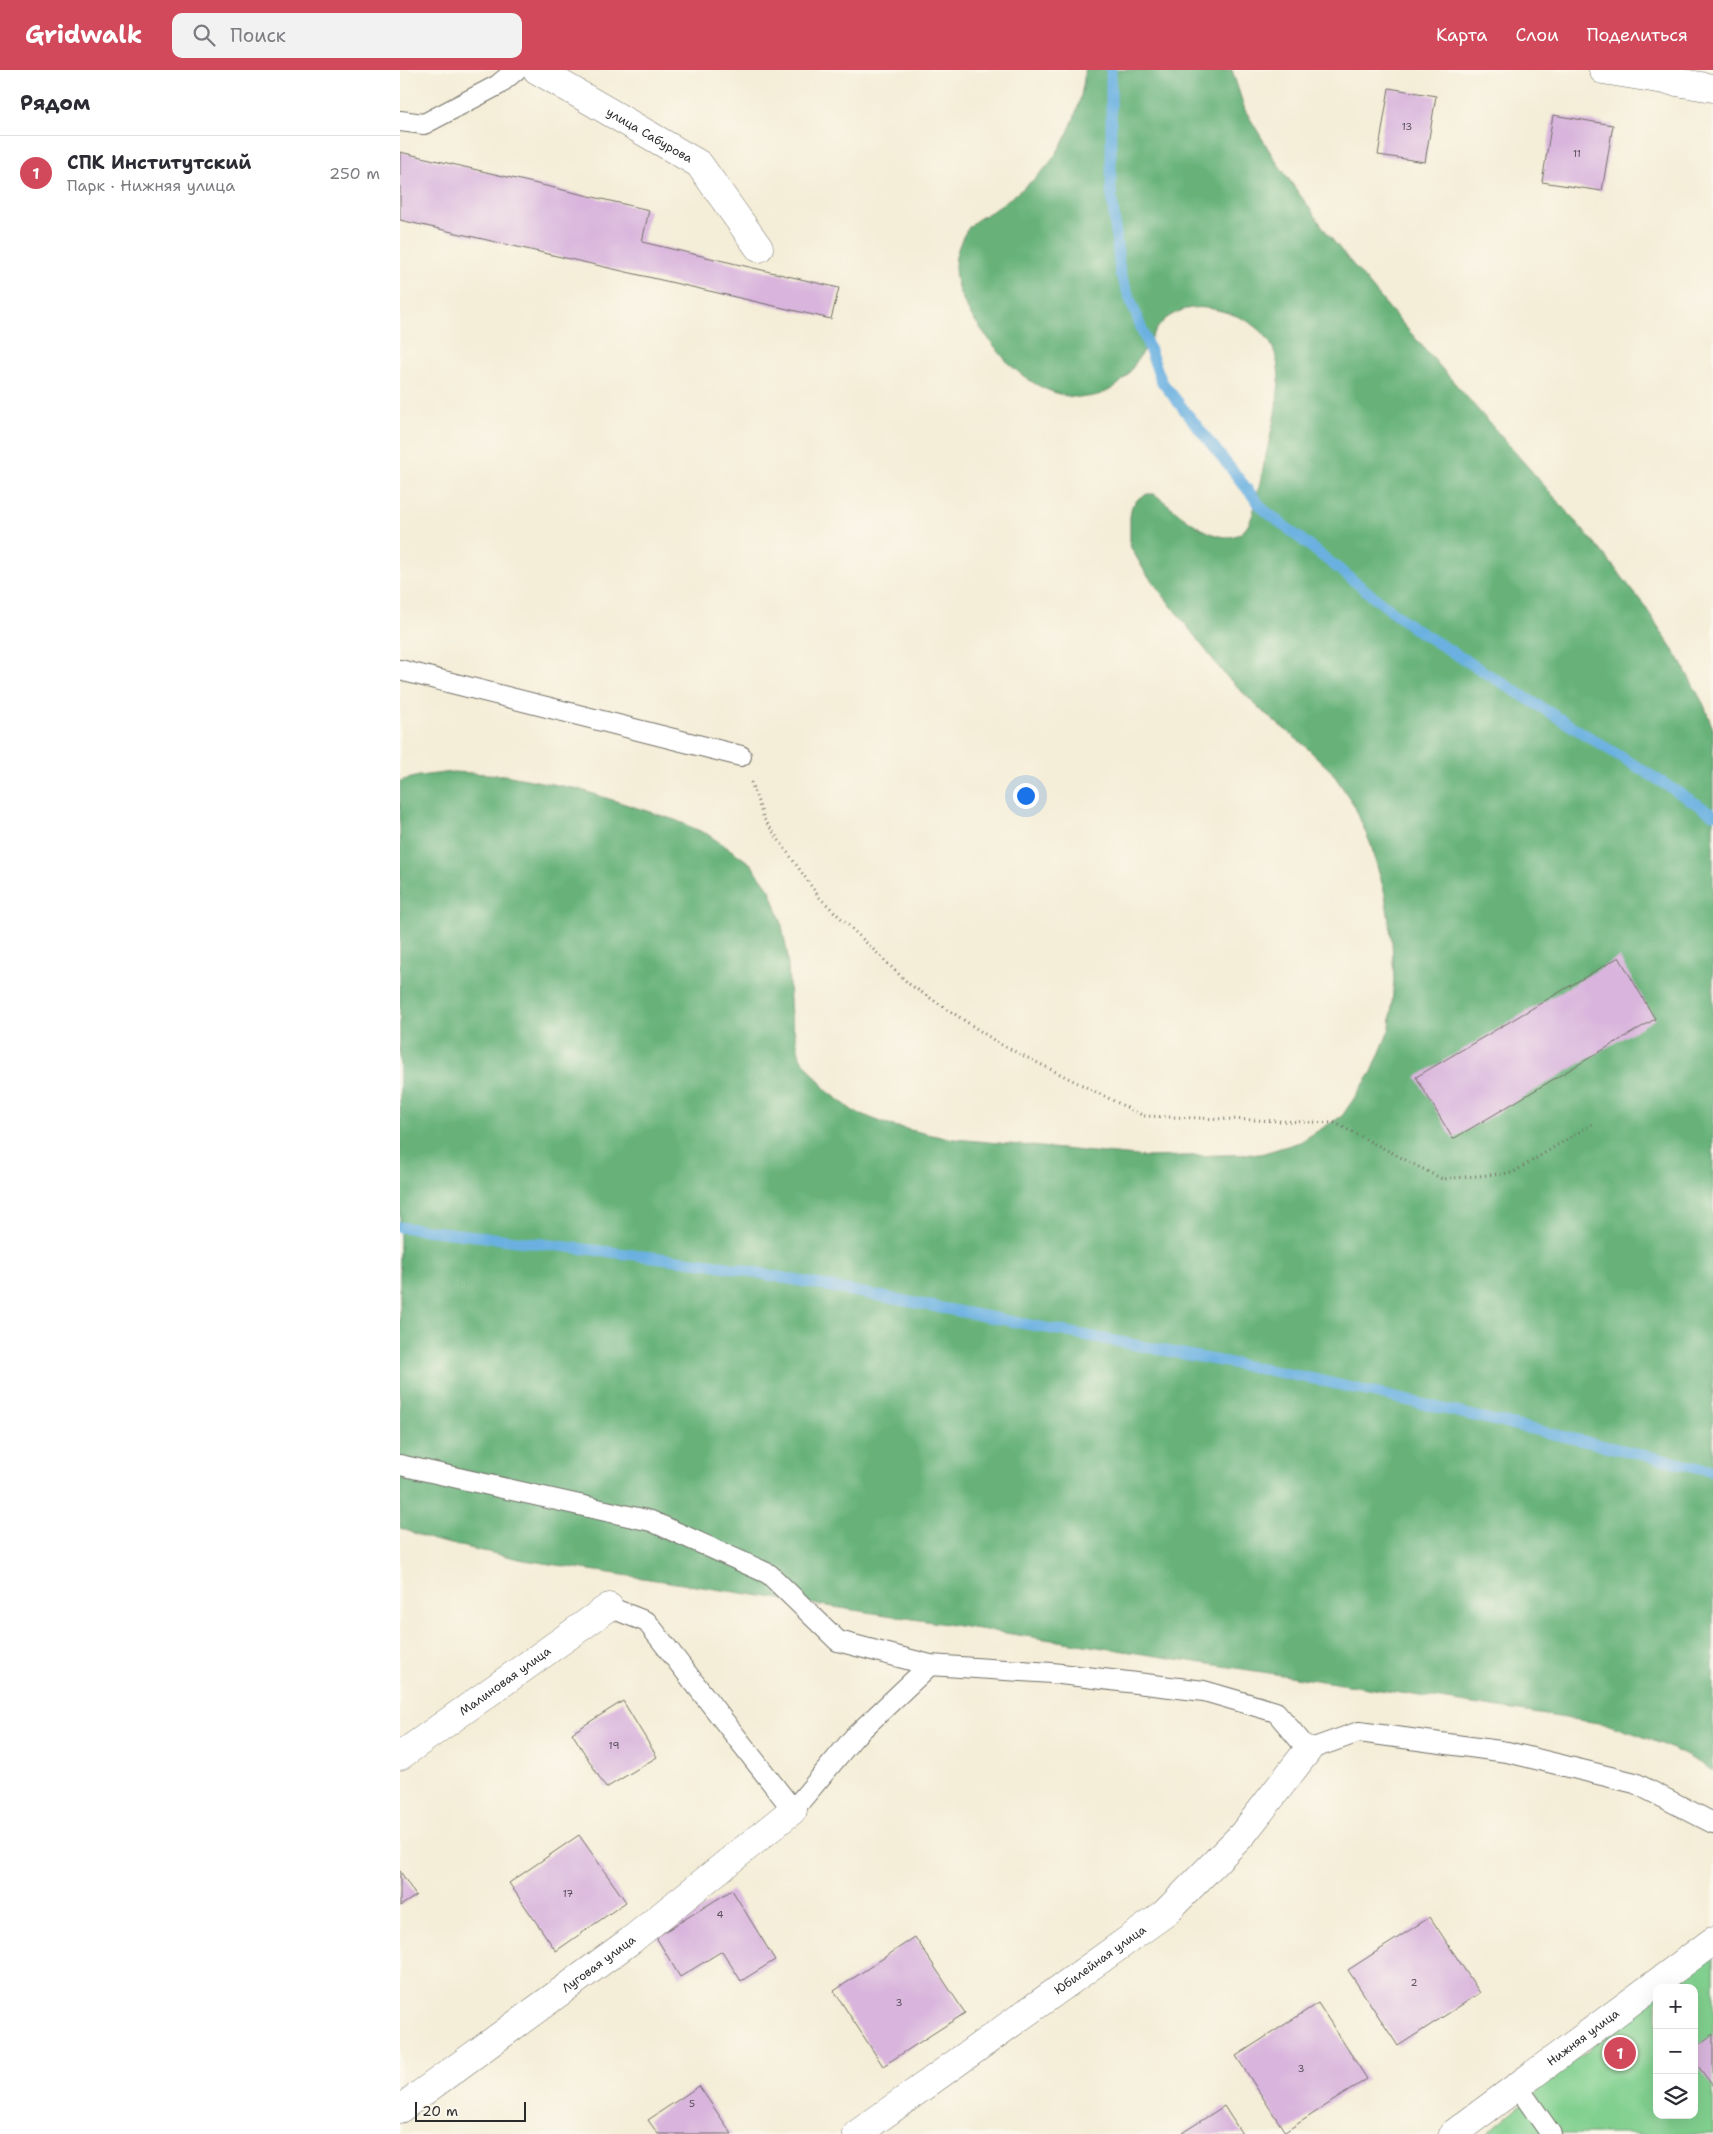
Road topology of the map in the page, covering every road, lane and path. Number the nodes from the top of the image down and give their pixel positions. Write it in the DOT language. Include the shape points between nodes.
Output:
graph roads {
  1 [pos="516,70"];
  2 [pos="537,70"];
  3 [pos="1603,70"];
  4 [pos="1713,88"];
  5 [pos="400,121"];
  6 [pos="759,248"];
  7 [pos="400,670"];
  8 [pos="741,756"];
  9 [pos="1592,1124"];
  10 [pos="400,1465"];
  11 [pos="609,1607"];
  12 [pos="930,1665"];
  13 [pos="1308,1750"];
  14 [pos="400,1756"];
  15 [pos="793,1810"];
  16 [pos="1713,1823"];
  17 [pos="1713,1941"];
  18 [pos="1518,2087"];
  19 [pos="400,2109"];
  20 [pos="857,2134"];
  21 [pos="1453,2134"];
  22 [pos="1551,2134"];
  1 -- 5 [label="lane" via="498,85 424,124"];
  2 -- 6 [label="street, улица Сабурова" via="699,164"];
  3 -- 4 [label="street"];
  7 -- 8 [label="lane"];
  8 -- 9 [label="path" via="764,819 818,897 909,984 1000,1044 1144,1116 1335,1123 1442,1179 1512,1173"];
  10 -- 12 [label="lane" via="651,1521 769,1574 838,1641"];
  11 -- 14 [label="street, Малиновая улица"];
  11 -- 15 [label="lane" via="647,1622"];
  12 -- 13 [label="lane" via="1052,1673 1204,1691 1276,1712"];
  12 -- 15 [label="lane" via="855,1736"];
  13 -- 16 [label="lane" via="1359,1732 1507,1752 1635,1783"];
  13 -- 20 [label="street, Юбилейная улица" via="1242,1834 1164,1914"];
  15 -- 19 [label="street, Луговая улица" via="630,1941"];
  17 -- 18 [label="street, Нижняя улица"];
  18 -- 21 [label="street, Нижняя улица"];
  18 -- 22 [label="lane"];
}
